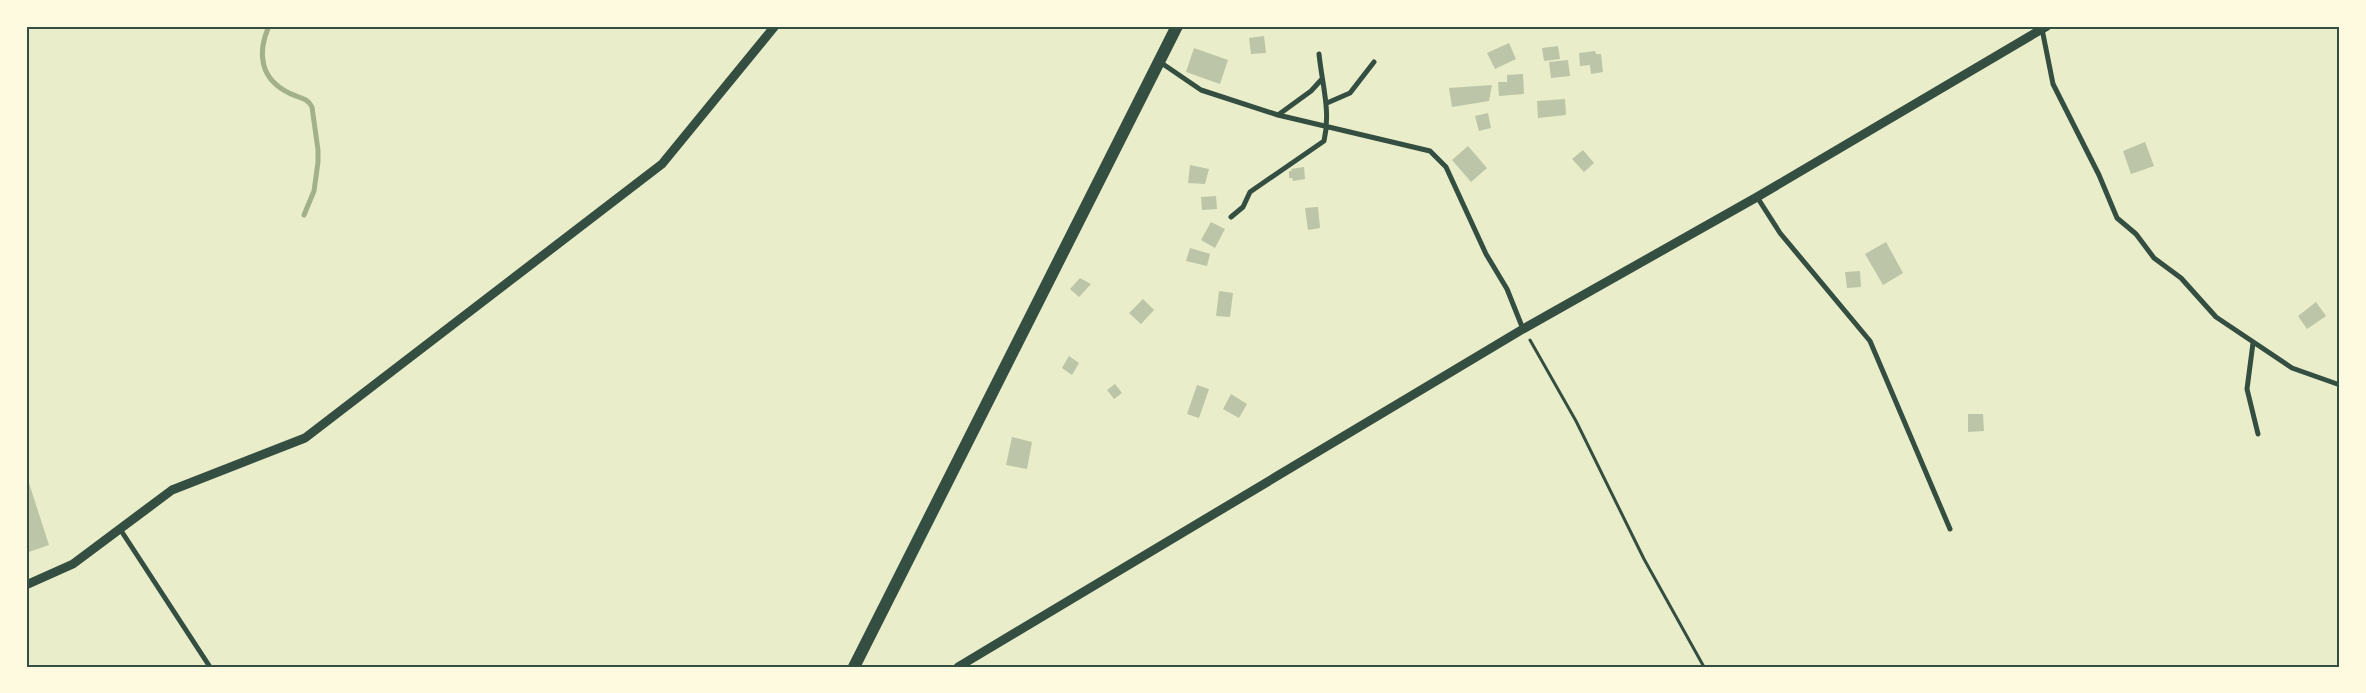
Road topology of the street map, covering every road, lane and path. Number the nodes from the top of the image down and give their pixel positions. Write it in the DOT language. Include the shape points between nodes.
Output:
graph roads {
  1 [pos="775,26"];
  2 [pos="1177,26"];
  3 [pos="2044,28"];
  4 [pos="1319,54"];
  5 [pos="1159,61"];
  6 [pos="1374,62"];
  7 [pos="1322,79"];
  8 [pos="1327,103"];
  9 [pos="1278,116"];
  10 [pos="1328,126"];
  11 [pos="1757,197"];
  12 [pos="1231,217"];
  13 [pos="1523,329"];
  14 [pos="2253,343"];
  15 [pos="2340,385"];
  16 [pos="2258,434"];
  17 [pos="120,528"];
  18 [pos="1950,529"];
  19 [pos="26,585"];
  20 [pos="210,667"];
  21 [pos="854,667"];
  22 [pos="958,667"];
  23 [pos="1704,667"];
  1 -- 17 [label="street" via="662,164 313,432 305,438 172,490"];
  2 -- 5 [label="highway"];
  3 -- 11 [label="street"];
  3 -- 14 [label="street" via="2053,84 2100,174 2117,218 2136,234 2154,258 2181,278 2216,317"];
  4 -- 7 [label="street"];
  5 -- 9 [label="street" via="1201,90"];
  5 -- 21 [label="highway"];
  6 -- 8 [label="street" via="1350,94"];
  7 -- 8 [label="street"];
  7 -- 9 [label="street"];
  8 -- 10 [label="street"];
  9 -- 10 [label="street"];
  10 -- 12 [label="street" via="1324,141 1250,192 1243,207"];
  10 -- 13 [label="street" via="1430,151 1446,167 1486,254 1507,289"];
  11 -- 13 [label="street"];
  11 -- 18 [label="street" via="1780,233 1870,341"];
  13 -- 22 [label="street"];
  13 -- 23 [label="path" via="1576,421 1644,559"];
  14 -- 15 [label="street" via="2292,368"];
  14 -- 16 [label="street" via="2247,389"];
  17 -- 19 [label="street" via="73,564"];
  17 -- 20 [label="street"];
}
